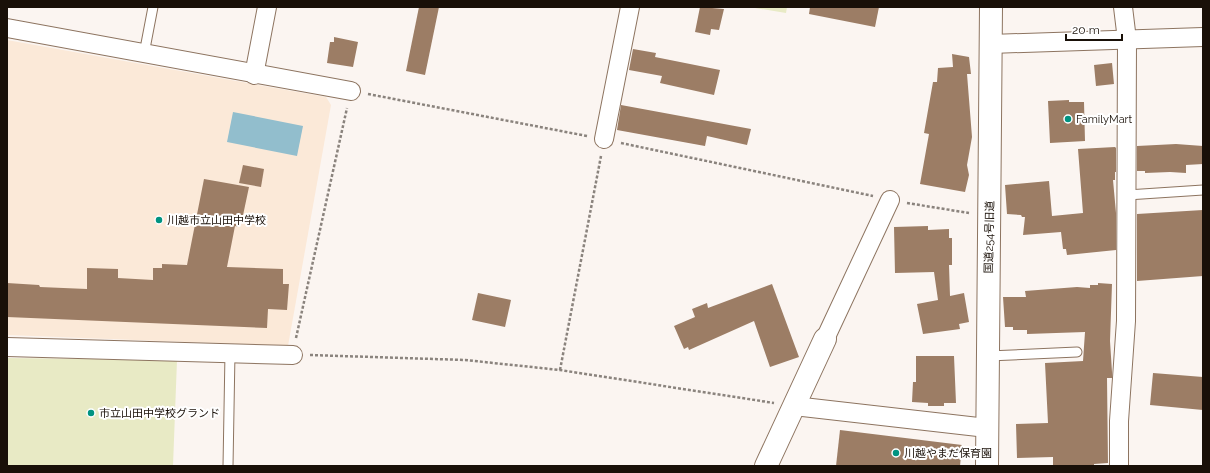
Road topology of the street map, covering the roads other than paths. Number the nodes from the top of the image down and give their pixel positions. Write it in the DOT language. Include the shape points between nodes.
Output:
graph roads {
  1 [pos="153,7"];
  2 [pos="267,7"];
  3 [pos="630,7"];
  4 [pos="991,7"];
  5 [pos="1123,7"];
  6 [pos="7,28"];
  7 [pos="1203,37"];
  8 [pos="1127,40"];
  9 [pos="991,44"];
  10 [pos="144,54"];
  11 [pos="254,75"];
  12 [pos="351,91"];
  13 [pos="604,139"];
  14 [pos="1203,190"];
  15 [pos="1126,195"];
  16 [pos="890,200"];
  17 [pos="825,339"];
  18 [pos="7,347"];
  19 [pos="1078,352"];
  20 [pos="230,353"];
  21 [pos="293,355"];
  22 [pos="988,356"];
  23 [pos="794,406"];
  24 [pos="987,428"];
  25 [pos="228,466"];
  26 [pos="766,466"];
  27 [pos="987,466"];
  28 [pos="1119,466"];
  1 -- 10 [label="lane"];
  2 -- 11 [label="street"];
  3 -- 13 [label="street"];
  4 -- 9 [label="street, 国道254号旧道"];
  5 -- 8 [label="street"];
  6 -- 10 [label="street"];
  7 -- 8 [label="street"];
  8 -- 9 [label="street"];
  8 -- 15 [label="street"];
  9 -- 22 [label="street, 国道254号旧道"];
  10 -- 11 [label="street"];
  11 -- 12 [label="street"];
  14 -- 15 [label="lane"];
  15 -- 28 [label="street" via="1126,321 1119,421"];
  16 -- 17 [label="street"];
  17 -- 23 [label="street"];
  18 -- 20 [label="street"];
  19 -- 22 [label="lane"];
  20 -- 21 [label="street"];
  20 -- 25 [label="lane"];
  22 -- 24 [label="street, 国道254号旧道"];
  23 -- 24 [label="street"];
  23 -- 26 [label="street"];
  24 -- 27 [label="street, 国道254号旧道"];
}
